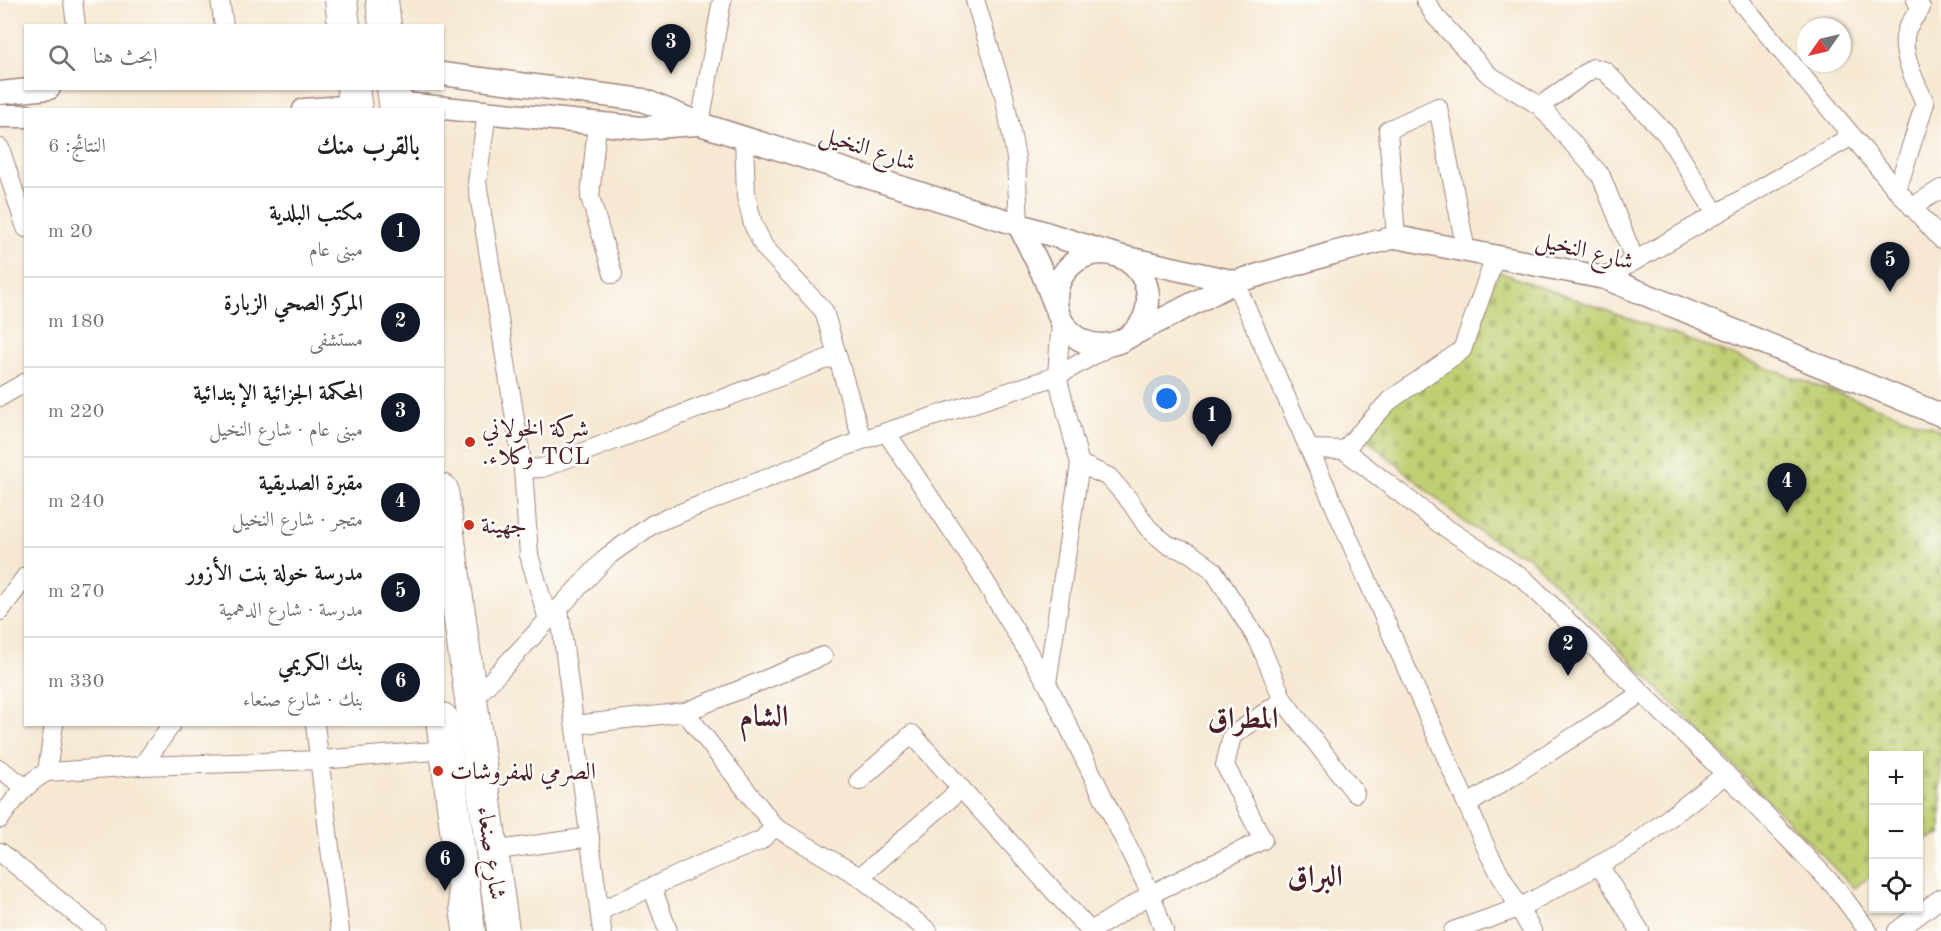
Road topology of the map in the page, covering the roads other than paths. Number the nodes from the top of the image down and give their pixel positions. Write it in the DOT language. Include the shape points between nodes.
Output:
graph roads {
  1 [pos="73,0"];
  2 [pos="220,0"];
  3 [pos="341,0"];
  4 [pos="382,0"];
  5 [pos="722,0"];
  6 [pos="975,0"];
  7 [pos="1425,0"];
  8 [pos="1916,0"];
  9 [pos="1747,3"];
  10 [pos="76,24"];
  11 [pos="224,24"];
  12 [pos="344,24"];
  13 [pos="385,24"];
  14 [pos="444,74"];
  15 [pos="29,90"];
  16 [pos="0,93"];
  17 [pos="394,100"];
  18 [pos="355,101"];
  19 [pos="1540,106"];
  20 [pos="315,108"];
  21 [pos="488,113"];
  22 [pos="0,116"];
  23 [pos="24,116"];
  24 [pos="597,124"];
  25 [pos="700,124"];
  26 [pos="1852,136"];
  27 [pos="744,137"];
  28 [pos="0,148"];
  29 [pos="1941,189"];
  30 [pos="1897,190"];
  31 [pos="1912,207"];
  32 [pos="1716,214"];
  33 [pos="24,222"];
  34 [pos="1019,225"];
  35 [pos="1396,237"];
  36 [pos="1941,239"];
  37 [pos="1466,251"];
  38 [pos="1118,256"];
  39 [pos="1496,257"];
  40 [pos="1635,261"];
  41 [pos="613,274"];
  42 [pos="1605,279"];
  43 [pos="1235,282"];
  44 [pos="1059,315"];
  45 [pos="1121,340"];
  46 [pos="837,355"];
  47 [pos="1057,376"];
  48 [pos="24,383"];
  49 [pos="0,397"];
  50 [pos="1941,415"];
  51 [pos="886,432"];
  52 [pos="862,440"];
  53 [pos="1309,449"];
  54 [pos="1344,450"];
  55 [pos="1080,464"];
  56 [pos="523,470"];
  57 [pos="444,505"];
  58 [pos="24,579"];
  59 [pos="0,611"];
  60 [pos="554,614"];
  61 [pos="823,656"];
  62 [pos="1047,683"];
  63 [pos="1642,693"];
  64 [pos="1283,700"];
  65 [pos="471,702"];
  66 [pos="686,712"];
  67 [pos="575,725"];
  68 [pos="54,726"];
  69 [pos="171,726"];
  70 [pos="315,726"];
  71 [pos="443,726"];
  72 [pos="447,750"];
  73 [pos="320,760"];
  74 [pos="142,766"];
  75 [pos="0,769"];
  76 [pos="47,772"];
  77 [pos="1725,774"];
  78 [pos="859,781"];
  79 [pos="25,786"];
  80 [pos="961,789"];
  81 [pos="1355,792"];
  82 [pos="1467,805"];
  83 [pos="0,819"];
  84 [pos="775,827"];
  85 [pos="590,837"];
  86 [pos="492,851"];
  87 [pos="0,852"];
  88 [pos="1599,865"];
  89 [pos="860,877"];
  90 [pos="652,887"];
  91 [pos="1151,894"];
  92 [pos="1941,898"];
  93 [pos="1519,908"];
  94 [pos="600,911"];
  95 [pos="96,931"];
  96 [pos="340,931"];
  97 [pos="469,931"];
  98 [pos="503,931"];
  99 [pos="602,931"];
  100 [pos="668,931"];
  101 [pos="928,931"];
  102 [pos="1090,931"];
  103 [pos="1164,931"];
  104 [pos="1453,931"];
  105 [pos="1532,931"];
  106 [pos="1640,931"];
  107 [pos="1868,931"];
  108 [pos="1897,931"];
  1 -- 10 [label="street"];
  2 -- 11 [label="street"];
  3 -- 12 [label="highway"];
  4 -- 13 [label="highway"];
  5 -- 25 [label="street"];
  6 -- 34 [label="street" via="1004,95 1016,158"];
  7 -- 19 [label="street" via="1489,75"];
  8 -- 30 [label="street" via="1921,8 1906,29 1904,47 1925,103"];
  9 -- 26 [label="street"];
  14 -- 25 [label="street, شارع النخيل" via="643,100"];
  15 -- 16 [label="street"];
  17 -- 21 [label="street, شارع النخيل"];
  18 -- 20 [label="street"];
  19 -- 32 [label="street" via="1593,68 1605,71 1667,135"];
  19 -- 40 [label="street" via="1601,176"];
  21 -- 24 [label="street, شارع النخيل"];
  21 -- 56 [label="street" via="477,182"];
  22 -- 23 [label="street"];
  24 -- 25 [label="street, شارع النخيل" via="642,128"];
  24 -- 41 [label="street" via="590,197"];
  25 -- 27 [label="street, شارع النخيل"];
  26 -- 30 [label="street"];
  26 -- 32 [label="street"];
  27 -- 34 [label="street, شارع النخيل"];
  27 -- 46 [label="street" via="746,196 753,224 764,247 824,311"];
  28 -- 33 [label="street"];
  29 -- 31 [label="street"];
  30 -- 31 [label="street"];
  31 -- 36 [label="street"];
  32 -- 40 [label="street"];
  34 -- 38 [label="street, شارع النخيل"];
  34 -- 44 [label="street"];
  35 -- 37 [label="street, شارع النخيل"];
  35 -- 37 [label="street" via="1388,130 1438,107"];
  35 -- 43 [label="street, شارع النخيل"];
  37 -- 39 [label="street, شارع النخيل"];
  38 -- 43 [label="street"];
  38 -- 44 [label="street" via="1101,253 1071,264 1056,294"];
  38 -- 45 [label="street" via="1140,273 1147,300 1138,327"];
  39 -- 42 [label="street, شارع النخيل"];
  39 -- 54 [label="street" via="1462,350 1389,401"];
  40 -- 42 [label="street"];
  42 -- 50 [label="street, شارع النخيل"];
  43 -- 45 [label="street, شارع النخيل"];
  43 -- 53 [label="street"];
  44 -- 45 [label="street" via="1071,333 1084,341 1099,345"];
  44 -- 47 [label="street"];
  45 -- 47 [label="street"];
  46 -- 52 [label="street"];
  46 -- 56 [label="street" via="542,468"];
  47 -- 51 [label="street"];
  47 -- 55 [label="street"];
  48 -- 49 [label="street"];
  51 -- 52 [label="street"];
  51 -- 62 [label="street" via="970,557"];
  52 -- 60 [label="street" via="653,524 608,556"];
  53 -- 54 [label="street"];
  53 -- 82 [label="street"];
  54 -- 63 [label="street" via="1440,524 1524,579"];
  55 -- 62 [label="street"];
  55 -- 64 [label="street" via="1109,477 1148,528 1168,545 1190,553 1213,570 1259,642"];
  56 -- 60 [label="street" via="529,555"];
  57 -- 65 [label="highway, شارع صنعاء"];
  58 -- 59 [label="street"];
  60 -- 65 [label="street"];
  60 -- 67 [label="street"];
  61 -- 66 [label="street"];
  62 -- 91 [label="street"];
  63 -- 77 [label="street"];
  63 -- 82 [label="street"];
  64 -- 81 [label="street"];
  64 -- 91 [label="street" via="1232,736 1226,765 1263,840"];
  65 -- 86 [label="highway, شارع صنعاء"];
  66 -- 67 [label="street"];
  66 -- 84 [label="street"];
  67 -- 85 [label="street"];
  68 -- 76 [label="street"];
  69 -- 74 [label="street"];
  70 -- 73 [label="street"];
  71 -- 72 [label="highway, شارع صنعاء"];
  72 -- 73 [label="street"];
  72 -- 97 [label="highway, شارع صنعاء"];
  73 -- 74 [label="street"];
  73 -- 96 [label="street"];
  74 -- 76 [label="street"];
  75 -- 79 [label="street"];
  76 -- 79 [label="street"];
  77 -- 88 [label="street" via="1630,848"];
  77 -- 107 [label="street" via="1837,889"];
  78 -- 80 [label="street" via="912,734"];
  79 -- 83 [label="street"];
  80 -- 89 [label="street"];
  80 -- 102 [label="street"];
  82 -- 93 [label="street"];
  84 -- 89 [label="street"];
  84 -- 90 [label="street" via="760,841"];
  85 -- 86 [label="street"];
  85 -- 94 [label="street"];
  86 -- 98 [label="highway, شارع صنعاء"];
  87 -- 95 [label="street"];
  88 -- 93 [label="street"];
  88 -- 106 [label="street"];
  89 -- 101 [label="street"];
  90 -- 94 [label="street"];
  90 -- 100 [label="street"];
  91 -- 102 [label="street"];
  91 -- 103 [label="street"];
  92 -- 108 [label="street"];
  93 -- 104 [label="street"];
  93 -- 105 [label="street"];
  94 -- 99 [label="street"];
}
